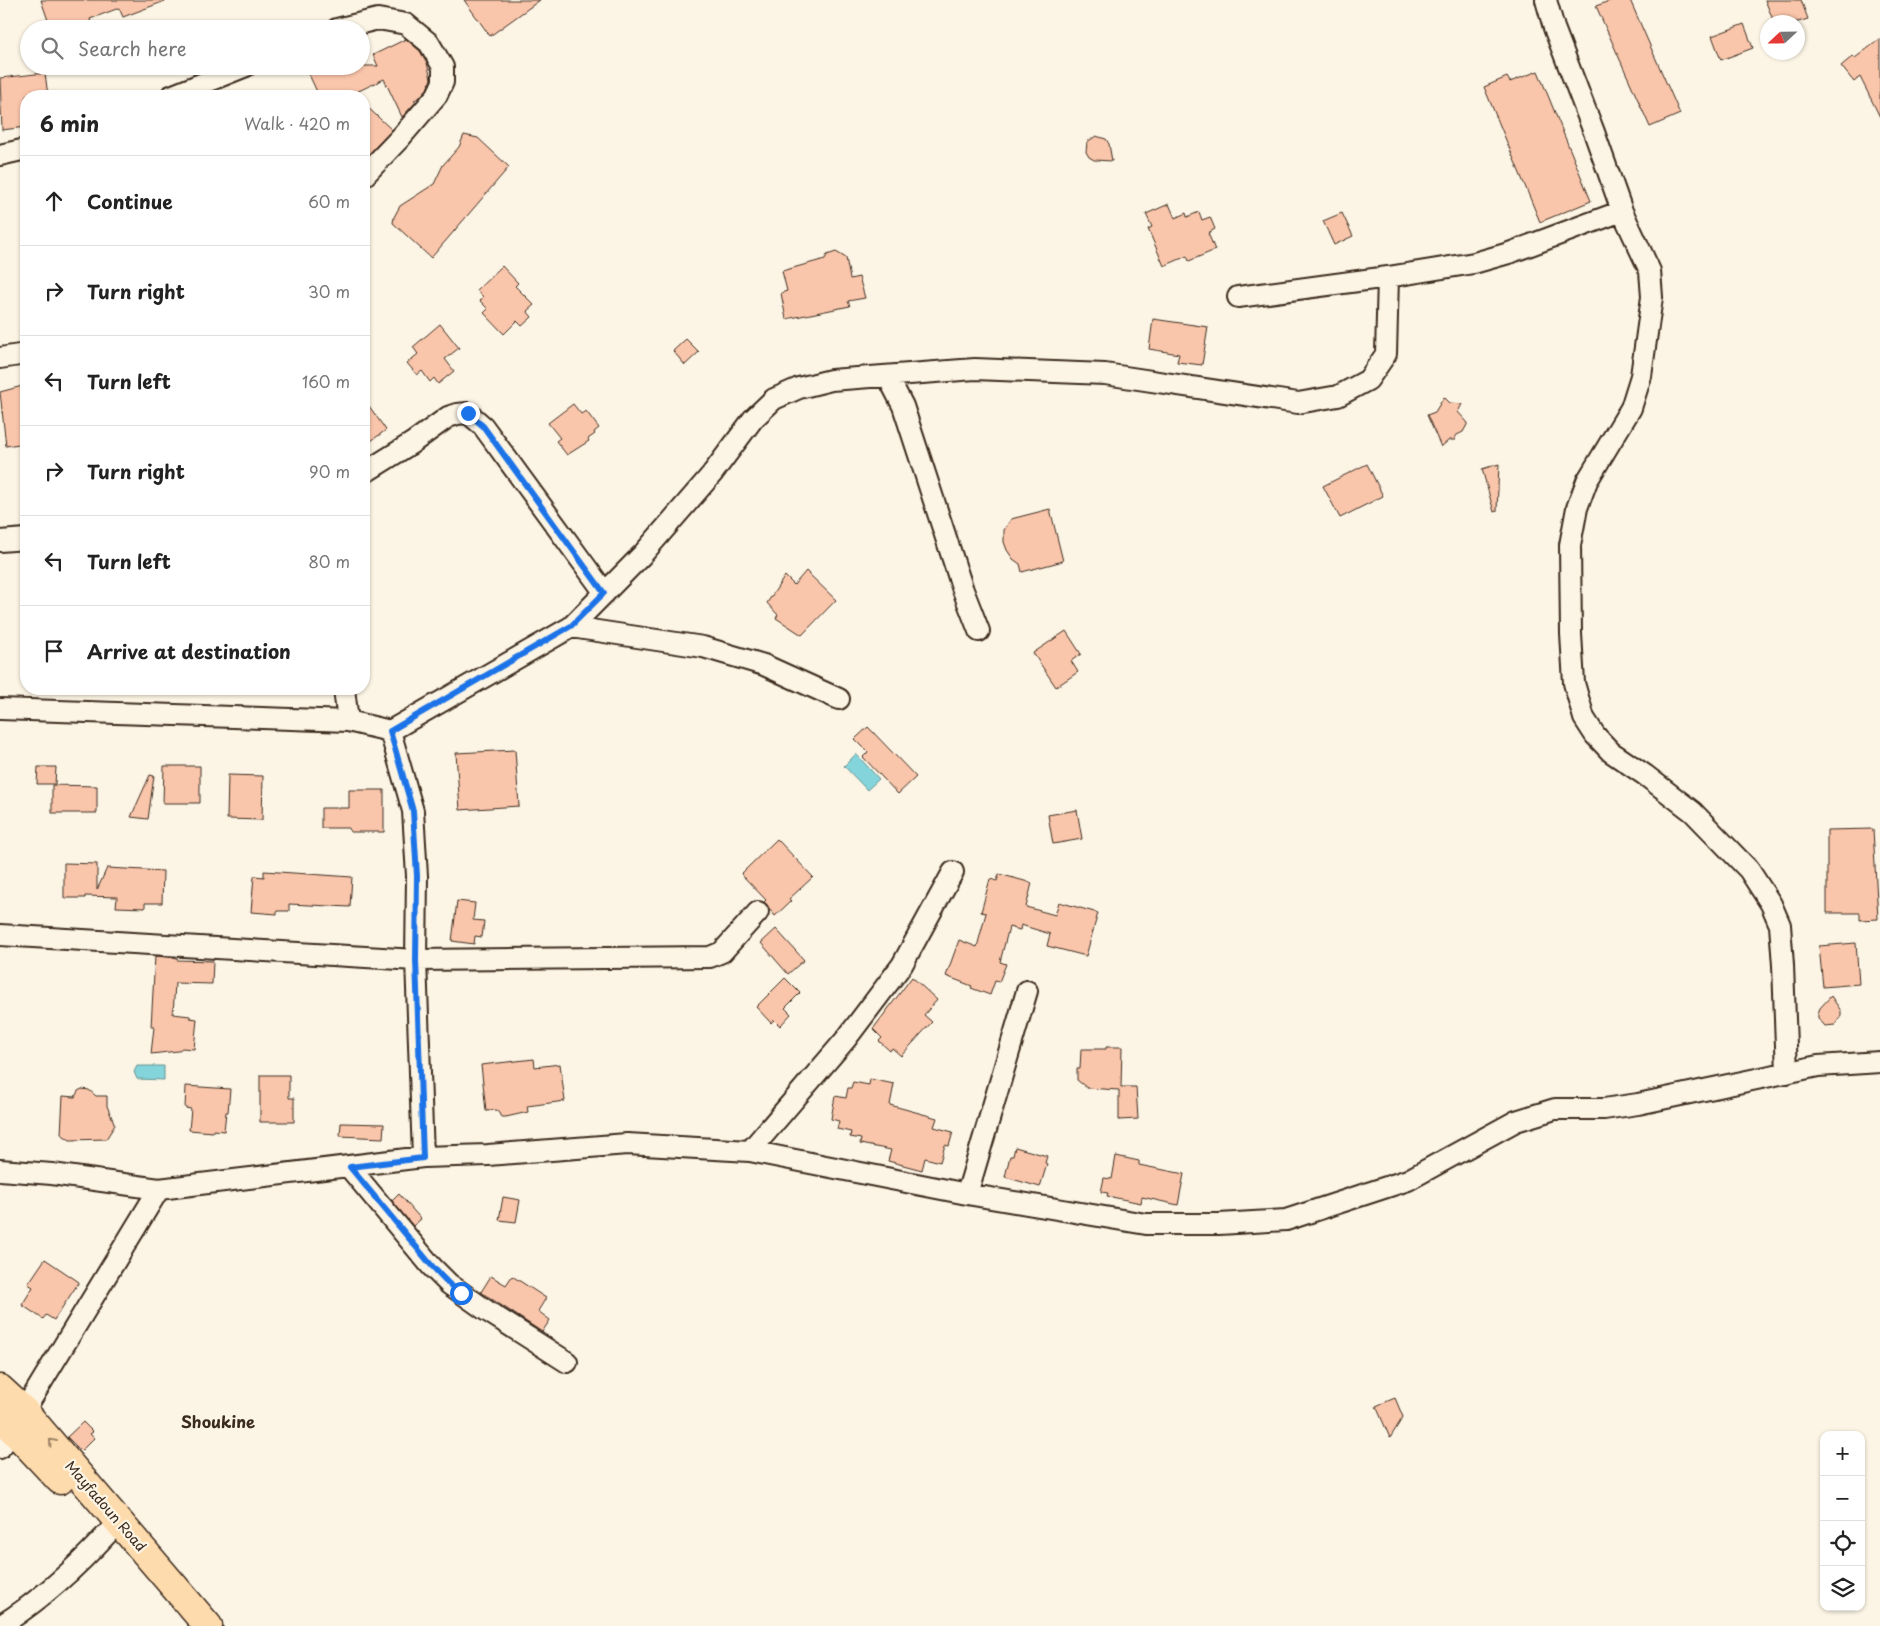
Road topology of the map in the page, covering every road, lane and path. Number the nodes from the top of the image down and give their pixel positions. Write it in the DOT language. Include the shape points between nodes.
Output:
graph roads {
  1 [pos="1546,0"];
  2 [pos="370,21"];
  3 [pos="224,75"];
  4 [pos="186,90"];
  5 [pos="20,150"];
  6 [pos="0,155"];
  7 [pos="370,170"];
  8 [pos="1622,211"];
  9 [pos="1388,277"];
  10 [pos="1238,297"];
  11 [pos="20,355"];
  12 [pos="0,358"];
  13 [pos="888,377"];
  14 [pos="370,469"];
  15 [pos="20,539"];
  16 [pos="0,541"];
  17 [pos="604,593"];
  18 [pos="571,626"];
  19 [pos="979,631"];
  20 [pos="345,695"];
  21 [pos="839,699"];
  22 [pos="0,709"];
  23 [pos="348,721"];
  24 [pos="390,731"];
  25 [pos="953,872"];
  26 [pos="758,912"];
  27 [pos="0,935"];
  28 [pos="416,960"];
  29 [pos="1027,991"];
  30 [pos="1880,1062"];
  31 [pos="1787,1073"];
  32 [pos="750,1151"];
  33 [pos="423,1158"];
  34 [pos="350,1167"];
  35 [pos="0,1170"];
  36 [pos="159,1189"];
  37 [pos="967,1194"];
  38 [pos="567,1362"];
  39 [pos="0,1389"];
  40 [pos="10,1426"];
  41 [pos="108,1533"];
  42 [pos="0,1626"];
  43 [pos="188,1626"];
  44 [pos="208,1626"];
  1 -- 8 [label="street"];
  2 -- 7 [label="street" via="378,19 406,24 428,43 443,67 437,95"];
  3 -- 4 [label="street"];
  5 -- 6 [label="street"];
  8 -- 9 [label="street" via="1491,258"];
  8 -- 31 [label="street" via="1650,271 1652,297 1641,376 1631,408 1587,482 1570,545 1574,683 1584,718 1595,735 1612,752 1693,812 1749,870 1771,904 1780,925"];
  9 -- 10 [label="street"];
  9 -- 13 [label="street" via="1386,354 1368,380 1338,396 1298,404 1105,374 975,369"];
  11 -- 12 [label="street"];
  13 -- 17 [label="street" via="831,380 799,388 774,399 753,419 712,474 642,555"];
  13 -- 19 [label="street" via="903,406"];
  14 -- 17 [label="street" via="448,417 468,413 483,426"];
  15 -- 16 [label="street"];
  17 -- 18 [label="street"];
  18 -- 21 [label="street" via="703,647 764,665"];
  18 -- 24 [label="street"];
  20 -- 23 [label="street"];
  22 -- 23 [label="street"];
  23 -- 24 [label="street"];
  24 -- 28 [label="street" via="413,811 417,876"];
  25 -- 32 [label="street" via="902,965 846,1039"];
  26 -- 28 [label="street" via="722,952 710,957"];
  27 -- 28 [label="street"];
  28 -- 33 [label="street"];
  29 -- 37 [label="street"];
  30 -- 31 [label="street" via="1818,1066"];
  31 -- 37 [label="street" via="1638,1104 1548,1111 1516,1121 1408,1180 1286,1220 1146,1224"];
  32 -- 33 [label="street" via="627,1144"];
  32 -- 37 [label="street"];
  33 -- 34 [label="street"];
  34 -- 36 [label="street"];
  34 -- 38 [label="street" via="449,1284"];
  35 -- 36 [label="street"];
  36 -- 40 [label="street"];
  39 -- 40 [label="main road, Mayfadoun Road"];
  40 -- 41 [label="main road, Mayfadoun Road"];
  44 -- 40 [label="main road, Mayfadoun Road, one-way"];
  41 -- 42 [label="street" via="61,1581"];
  41 -- 43 [label="main road, Mayfadoun Road"];
}
